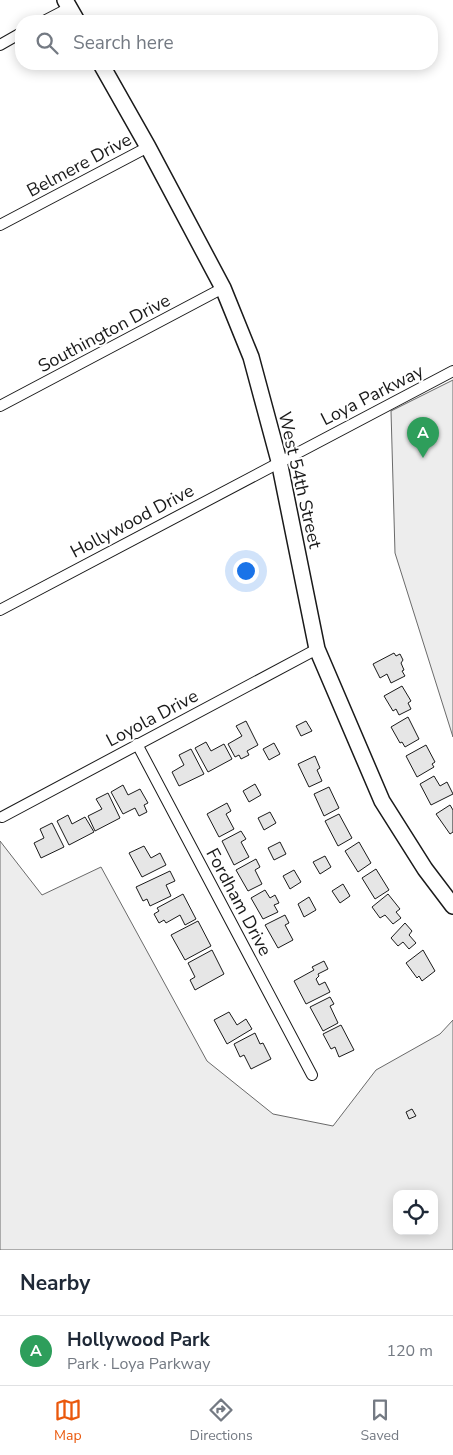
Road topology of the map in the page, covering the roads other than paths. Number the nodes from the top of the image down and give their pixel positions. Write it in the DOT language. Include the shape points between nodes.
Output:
graph roads {
  1 [pos="70,10"];
  2 [pos="58,15"];
  3 [pos="15,36"];
  4 [pos="0,45"];
  5 [pos="104,70"];
  6 [pos="148,147"];
  7 [pos="0,225"];
  8 [pos="223,288"];
  9 [pos="453,371"];
  10 [pos="0,406"];
  11 [pos="279,461"];
  12 [pos="0,610"];
  13 [pos="317,649"];
  14 [pos="137,744"];
  15 [pos="2,817"];
  16 [pos="453,906"];
  17 [pos="312,1075"];
  1 -- 2 [label="street"];
  3 -- 4 [label="street"];
  5 -- 6 [label="street, West 54th Street"];
  6 -- 7 [label="street, Belmere Drive"];
  6 -- 8 [label="street, West 54th Street"];
  8 -- 10 [label="street, Southington Drive"];
  8 -- 11 [label="street, West 54th Street" via="250,357"];
  9 -- 11 [label="street, Loya Parkway"];
  11 -- 12 [label="street, Hollywood Drive"];
  11 -- 13 [label="street, West 54th Street"];
  13 -- 14 [label="street, Loyola Drive"];
  13 -- 16 [label="street, West 54th Street" via="382,801"];
  14 -- 15 [label="street, Loyola Drive"];
  14 -- 17 [label="street, Fordham Drive"];
}
